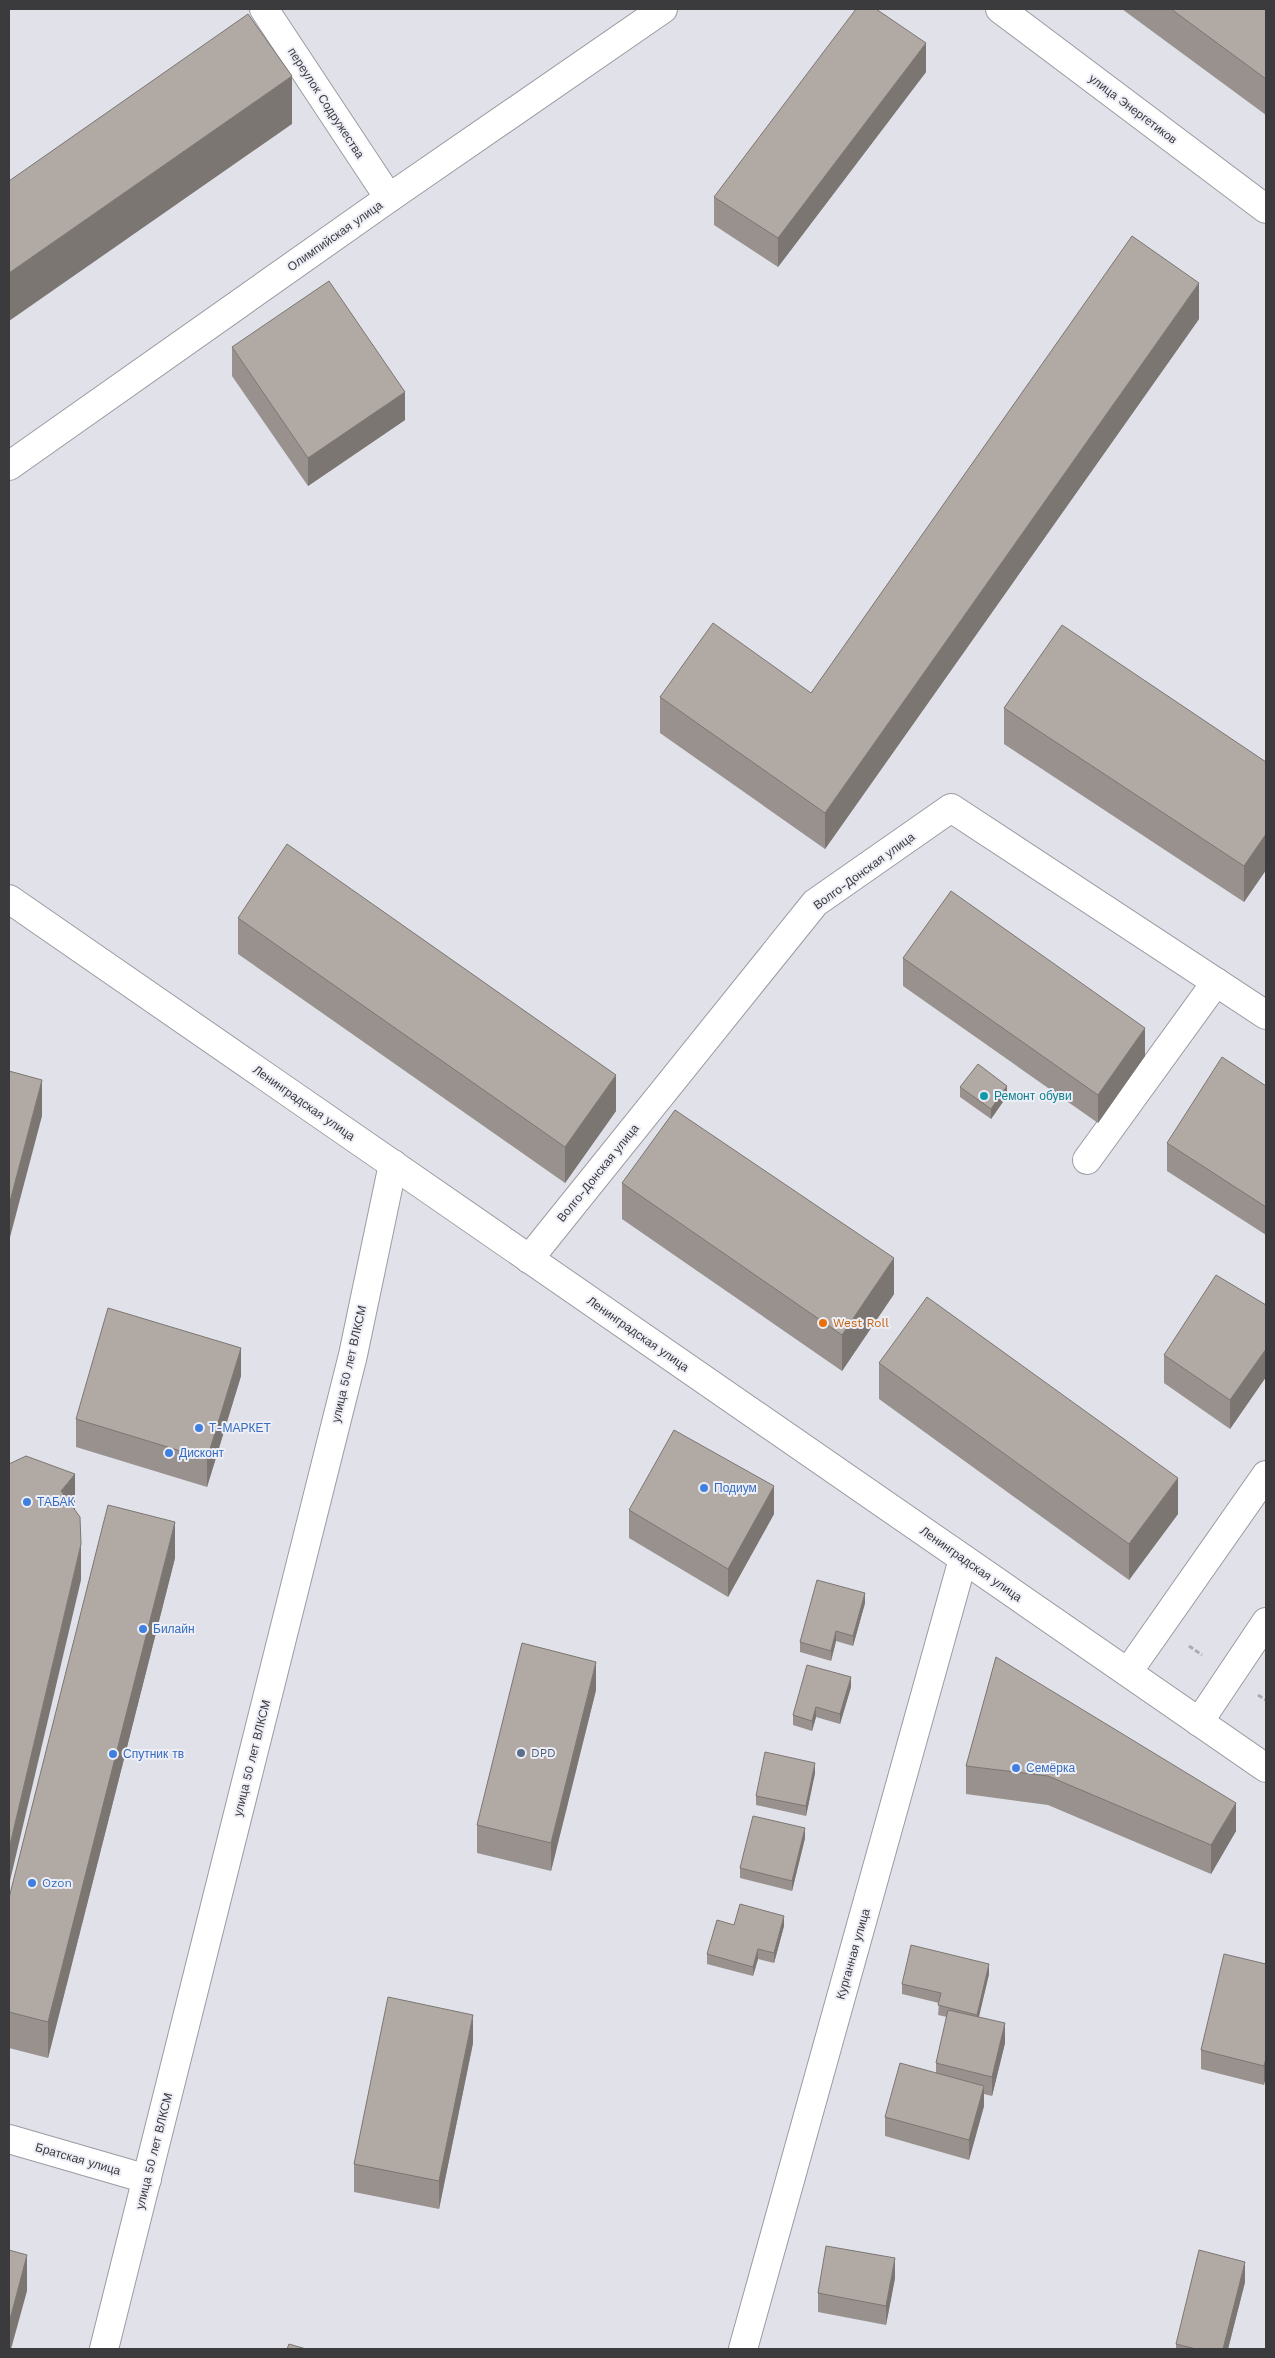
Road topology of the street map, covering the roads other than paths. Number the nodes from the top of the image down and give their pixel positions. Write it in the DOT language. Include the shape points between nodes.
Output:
graph roads {
  1 [pos="264,9"];
  2 [pos="663,9"];
  3 [pos="1000,9"];
  4 [pos="389,198"];
  5 [pos="1266,209"];
  6 [pos="9,466"];
  7 [pos="9,899"];
  8 [pos="1216,982"];
  9 [pos="1266,1015"];
  10 [pos="1087,1160"];
  11 [pos="393,1164"];
  12 [pos="530,1259"];
  13 [pos="1266,1475"];
  14 [pos="963,1559"];
  15 [pos="1266,1622"];
  16 [pos="1128,1672"];
  17 [pos="1199,1722"];
  18 [pos="1266,1768"];
  19 [pos="9,2138"];
  20 [pos="147,2179"];
  21 [pos="104,2349"];
  22 [pos="743,2349"];
  1 -- 4 [label="street, переулок Содружества"];
  2 -- 4 [label="street, Олимпийская улица"];
  3 -- 5 [label="street, улица Энергетиков"];
  4 -- 6 [label="street, Олимпийская улица"];
  7 -- 11 [label="street, Ленинградская улица"];
  8 -- 9 [label="street, Волго-Донская улица"];
  8 -- 10 [label="street"];
  8 -- 12 [label="street, Волго-Донская улица" via="951,808 815,903"];
  11 -- 12 [label="street, Ленинградская улица"];
  11 -- 20 [label="street, улица 50 лет ВЛКСМ" via="352,1355"];
  12 -- 14 [label="street, Ленинградская улица"];
  13 -- 16 [label="street"];
  14 -- 16 [label="street, Ленинградская улица"];
  14 -- 22 [label="street, Курганная улица"];
  15 -- 17 [label="street"];
  16 -- 17 [label="street, Ленинградская улица"];
  17 -- 18 [label="street, Ленинградская улица"];
  19 -- 20 [label="street, Братская улица"];
  20 -- 21 [label="street, улица 50 лет ВЛКСМ"];
}
